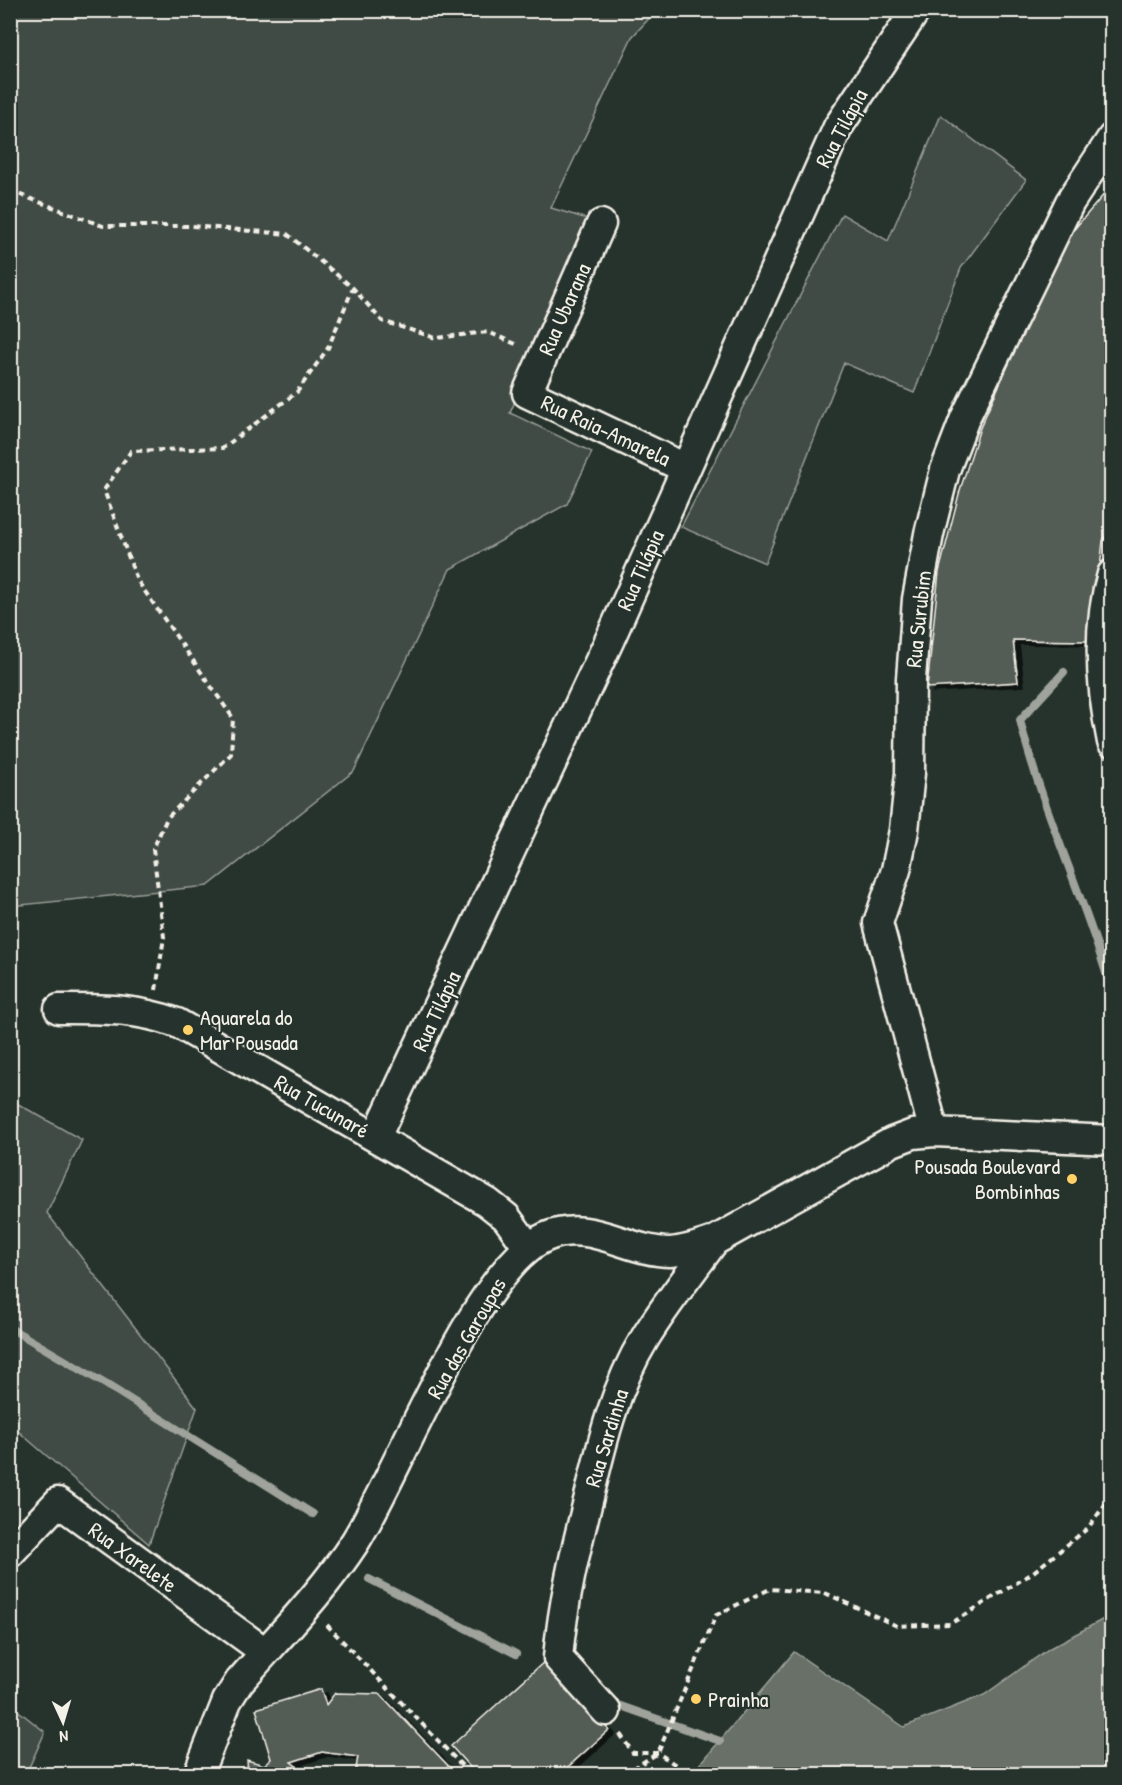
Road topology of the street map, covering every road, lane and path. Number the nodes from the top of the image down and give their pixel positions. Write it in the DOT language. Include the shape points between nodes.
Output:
graph roads {
  1 [pos="916,10"];
  2 [pos="1112,138"];
  3 [pos="10,191"];
  4 [pos="601,224"];
  5 [pos="352,288"];
  6 [pos="543,356"];
  7 [pos="527,393"];
  8 [pos="685,468"];
  9 [pos="1112,574"];
  10 [pos="1112,742"];
  11 [pos="59,1009"];
  12 [pos="152,1014"];
  13 [pos="934,1132"];
  14 [pos="376,1137"];
  15 [pos="1112,1140"];
  16 [pos="714,1241"];
  17 [pos="528,1247"];
  18 [pos="1112,1495"];
  19 [pos="10,1553"];
  20 [pos="307,1604"];
  21 [pos="265,1652"];
  22 [pos="606,1711"];
  23 [pos="658,1753"];
  24 [pos="198,1774"];
  25 [pos="470,1774"];
  26 [pos="624,1774"];
  27 [pos="689,1774"];
  1 -- 8 [label="street, Rua Tilápia" via="838,127"];
  2 -- 13 [label="street, Rua Surubim" via="1070,202 964,418 945,470 917,599 904,830 896,870 878,923"];
  3 -- 5 [label="path" via="103,226 192,226 287,234"];
  4 -- 6 [label="street, Rua Ubarana"];
  5 -- 6 [label="path" via="382,321 436,338 488,332"];
  5 -- 12 [label="path" via="328,348 297,392 223,448 131,451 104,490 136,580 232,718 231,754 167,818 153,849 164,937"];
  6 -- 7 [label="street, Rua Ubarana"];
  7 -- 8 [label="street, Rua Raia-Amarela"];
  8 -- 14 [label="street, Rua Tilápia" via="610,639"];
  9 -- 10 [label="street" via="1101,622"];
  11 -- 12 [label="street, Rua Tucunaré" via="122,1008"];
  12 -- 14 [label="street, Rua Tucunaré" via="177,1023"];
  13 -- 15 [label="street, Rua das Garoupas"];
  13 -- 16 [label="street, Rua das Garoupas" via="892,1142"];
  14 -- 17 [label="street, Rua Tucunaré" via="487,1202 506,1217"];
  16 -- 17 [label="street, Rua das Garoupas" via="669,1252 604,1235 565,1231"];
  16 -- 22 [label="street, Rua Sardinha" via="645,1338 623,1381 604,1435 562,1607 558,1658"];
  17 -- 20 [label="street, Rua das Garoupas" via="498,1278 477,1310 357,1539"];
  18 -- 23 [label="path" via="1080,1535 1031,1574 951,1624 897,1626 825,1593 770,1589 716,1615"];
  19 -- 21 [label="street, Rua Xarelete" via="58,1502"];
  20 -- 21 [label="street, Rua das Garoupas"];
  20 -- 25 [label="path"];
  21 -- 24 [label="street, Rua das Garoupas" via="227,1701"];
  22 -- 23 [label="path" via="633,1753"];
  23 -- 26 [label="path"];
  23 -- 27 [label="path"];
}
